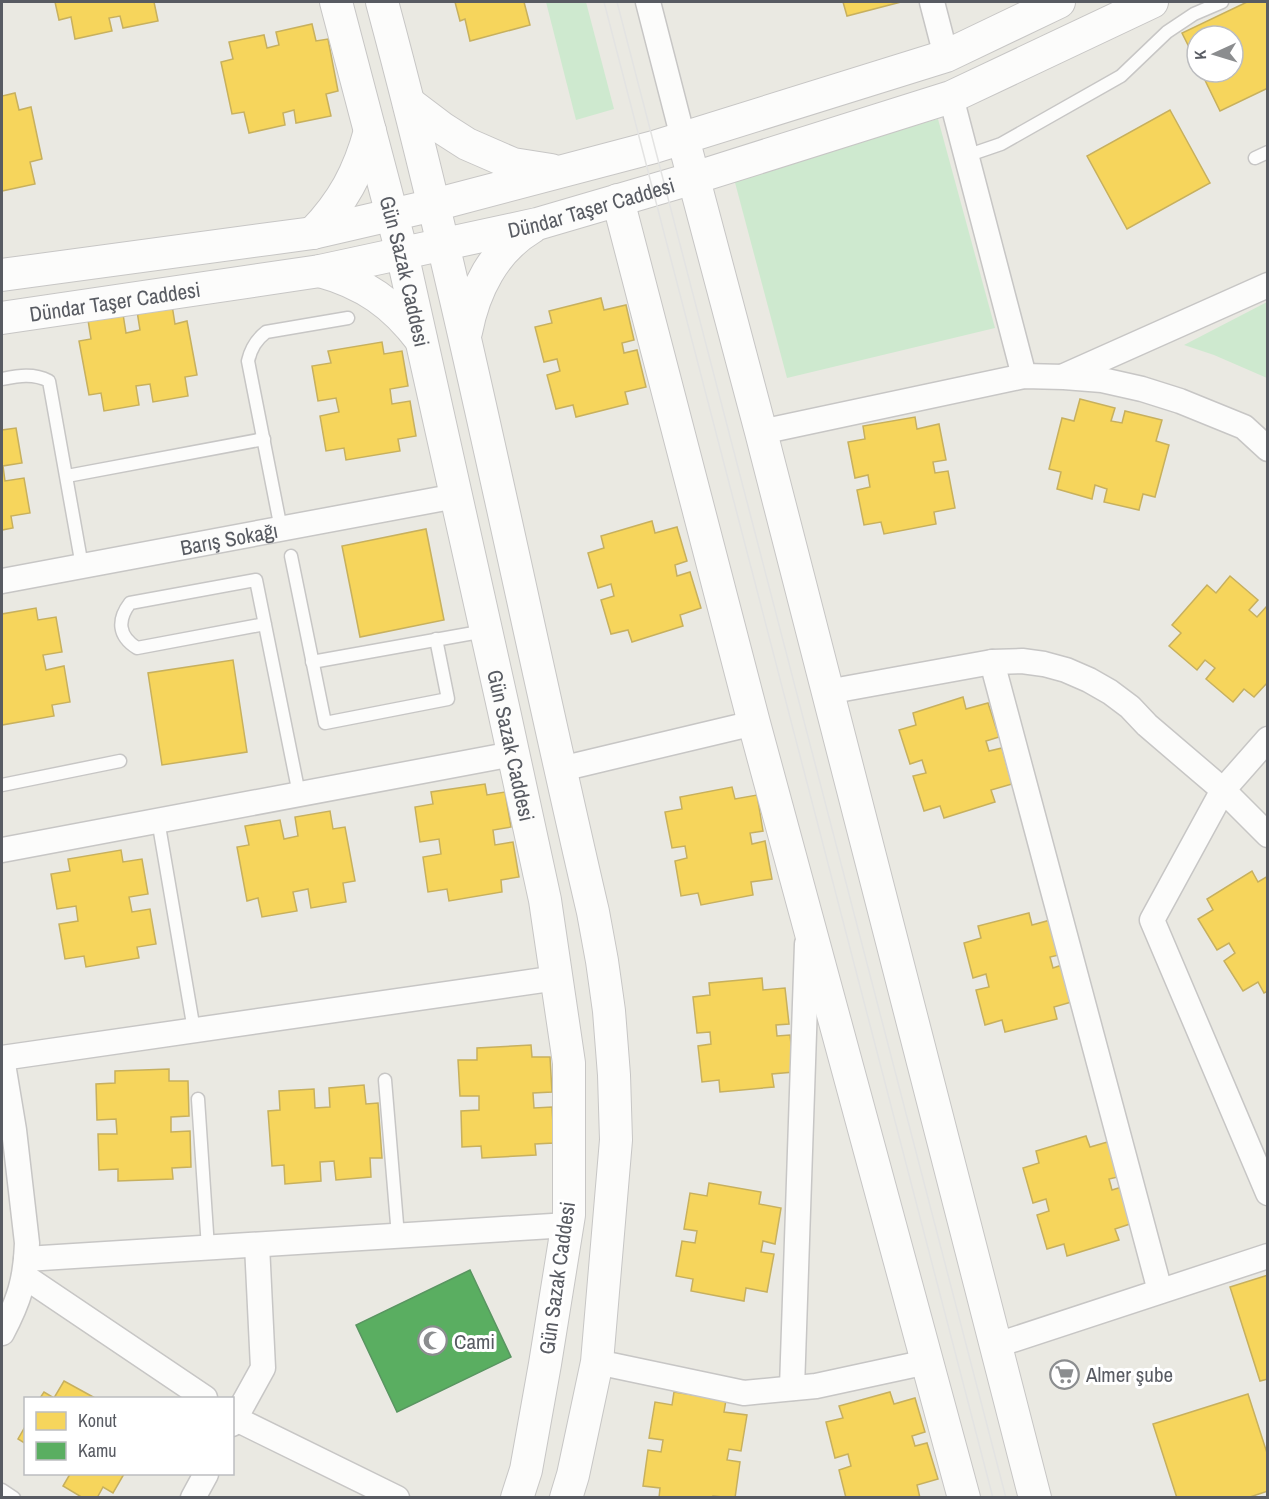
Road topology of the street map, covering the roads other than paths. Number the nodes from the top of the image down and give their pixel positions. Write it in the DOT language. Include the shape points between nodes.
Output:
graph roads {
  1 [pos="336,2"];
  2 [pos="382,2"];
  3 [pos="648,2"];
  4 [pos="932,2"];
  5 [pos="1059,2"];
  6 [pos="1152,2"];
  7 [pos="1222,2"];
  8 [pos="946,56"];
  9 [pos="951,97"];
  10 [pos="410,103"];
  11 [pos="370,130"];
  12 [pos="683,138"];
  13 [pos="1268,152"];
  14 [pos="966,156"];
  15 [pos="1255,158"];
  16 [pos="561,171"];
  17 [pos="694,178"];
  18 [pos="618,200"];
  19 [pos="434,206"];
  20 [pos="392,215"];
  21 [pos="537,224"];
  22 [pos="313,233"];
  23 [pos="443,243"];
  24 [pos="402,254"];
  25 [pos="320,271"];
  26 [pos="2,275"];
  27 [pos="1268,285"];
  28 [pos="2,318"];
  29 [pos="348,318"];
  30 [pos="465,336"];
  31 [pos="422,342"];
  32 [pos="1024,376"];
  33 [pos="1064,376"];
  34 [pos="2,379"];
  35 [pos="760,432"];
  36 [pos="264,439"];
  37 [pos="1268,449"];
  38 [pos="67,476"];
  39 [pos="456,496"];
  40 [pos="281,529"];
  41 [pos="291,556"];
  42 [pos="82,566"];
  43 [pos="2,581"];
  44 [pos="265,624"];
  45 [pos="486,630"];
  46 [pos="436,639"];
  47 [pos="312,662"];
  48 [pos="992,662"];
  49 [pos="828,692"];
  50 [pos="754,723"];
  51 [pos="1268,739"];
  52 [pos="513,754"];
  53 [pos="120,762"];
  54 [pos="561,770"];
  55 [pos="2,785"];
  56 [pos="1223,790"];
  57 [pos="298,794"];
  58 [pos="158,820"];
  59 [pos="1268,835"];
  60 [pos="2,850"];
  61 [pos="808,923"];
  62 [pos="557,978"];
  63 [pos="194,1030"];
  64 [pos="385,1080"];
  65 [pos="198,1099"];
  66 [pos="8,1131"];
  67 [pos="1268,1193"];
  68 [pos="568,1225"];
  69 [pos="398,1236"];
  70 [pos="257,1245"];
  71 [pos="208,1248"];
  72 [pos="1268,1256"];
  73 [pos="25,1267"];
  74 [pos="1160,1291"];
  75 [pos="2,1332"];
  76 [pos="997,1345"];
  77 [pos="597,1362"];
  78 [pos="927,1362"];
  79 [pos="792,1388"];
  80 [pos="204,1397"];
  81 [pos="234,1418"];
  82 [pos="234,1420"];
  83 [pos="205,1475"];
  84 [pos="2,1490"];
  85 [pos="14,1497"];
  86 [pos="193,1497"];
  87 [pos="397,1497"];
  88 [pos="517,1497"];
  89 [pos="566,1497"];
  90 [pos="964,1497"];
  91 [pos="1035,1497"];
  1 -- 11 [label="street, Gün Sazak Caddesi"];
  2 -- 10 [label="street, Gün Sazak Caddesi"];
  3 -- 12 [label="street"];
  4 -- 8 [label="street"];
  5 -- 8 [label="street, Dündar Taşer Caddesi"];
  6 -- 9 [label="street, Dündar Taşer Caddesi"];
  7 -- 14 [label="lane" via="1167,32 1121,76 1001,144"];
  8 -- 12 [label="street, Dündar Taşer Caddesi"];
  9 -- 14 [label="street"];
  9 -- 17 [label="street, Dündar Taşer Caddesi"];
  10 -- 16 [label="street" via="466,144 513,164"];
  10 -- 19 [label="street, Gün Sazak Caddesi"];
  11 -- 20 [label="street, Gün Sazak Caddesi"];
  11 -- 22 [label="street" via="349,188"];
  12 -- 16 [label="street, Dündar Taşer Caddesi"];
  12 -- 17 [label="street"];
  13 -- 15 [label="lane"];
  14 -- 32 [label="street"];
  16 -- 19 [label="street, Dündar Taşer Caddesi"];
  17 -- 18 [label="street, Dündar Taşer Caddesi"];
  17 -- 35 [label="street"];
  18 -- 21 [label="street, Dündar Taşer Caddesi"];
  18 -- 50 [label="street"];
  19 -- 20 [label="street, Dündar Taşer Caddesi"];
  19 -- 23 [label="street, Gün Sazak Caddesi"];
  20 -- 22 [label="street, Dündar Taşer Caddesi"];
  20 -- 24 [label="street, Gün Sazak Caddesi"];
  21 -- 23 [label="street, Dündar Taşer Caddesi"];
  21 -- 30 [label="street" via="510,244 489,270 473,301"];
  22 -- 26 [label="street, Dündar Taşer Caddesi"];
  23 -- 24 [label="street, Dündar Taşer Caddesi"];
  23 -- 30 [label="street, Gün Sazak Caddesi"];
  24 -- 25 [label="street, Dündar Taşer Caddesi"];
  24 -- 31 [label="street, Gün Sazak Caddesi"];
  25 -- 28 [label="street, Dündar Taşer Caddesi"];
  25 -- 31 [label="street" via="349,280 375,295 393,308"];
  27 -- 33 [label="street"];
  29 -- 36 [label="lane" via="266,332 254,344 248,361"];
  30 -- 54 [label="street, Gün Sazak Caddesi"];
  31 -- 39 [label="street, Gün Sazak Caddesi"];
  32 -- 33 [label="street"];
  32 -- 35 [label="street"];
  33 -- 37 [label="street" via="1122,384 1180,401 1244,427"];
  34 -- 38 [label="lane" via="28,375 49,381"];
  35 -- 49 [label="street"];
  36 -- 38 [label="lane"];
  36 -- 40 [label="lane"];
  38 -- 42 [label="lane"];
  39 -- 40 [label="street, Barış Sokağı"];
  39 -- 45 [label="street, Gün Sazak Caddesi"];
  40 -- 42 [label="street, Barış Sokağı"];
  41 -- 47 [label="lane"];
  42 -- 43 [label="street, Barış Sokağı"];
  44 -- 44 [label="lane" via="256,580 130,603 121,619 124,637 137,648"];
  44 -- 57 [label="lane"];
  45 -- 46 [label="lane"];
  45 -- 52 [label="street, Gün Sazak Caddesi"];
  46 -- 47 [label="lane"];
  46 -- 47 [label="lane" via="448,699 325,723"];
  48 -- 49 [label="street"];
  48 -- 56 [label="street" via="1044,664 1089,680 1130,707"];
  48 -- 74 [label="street"];
  49 -- 76 [label="street"];
  50 -- 54 [label="street"];
  50 -- 61 [label="street"];
  51 -- 56 [label="street"];
  52 -- 57 [label="street"];
  52 -- 62 [label="street, Gün Sazak Caddesi" via="545,900"];
  53 -- 55 [label="lane"];
  54 -- 77 [label="street, Gün Sazak Caddesi" via="602,961 614,1075 615,1140"];
  56 -- 59 [label="street"];
  56 -- 67 [label="street" via="1152,920"];
  57 -- 58 [label="street"];
  58 -- 60 [label="street"];
  58 -- 63 [label="lane"];
  61 -- 78 [label="street"];
  61 -- 79 [label="street"];
  62 -- 63 [label="street"];
  62 -- 68 [label="street, Gün Sazak Caddesi" via="569,1063"];
  63 -- 66 [label="street" via="2,1058"];
  64 -- 69 [label="lane"];
  65 -- 71 [label="lane"];
  66 -- 73 [label="street" via="26,1234"];
  68 -- 69 [label="street"];
  68 -- 88 [label="street, Gün Sazak Caddesi" via="526,1470"];
  69 -- 70 [label="street"];
  70 -- 71 [label="street"];
  70 -- 81 [label="street" via="263,1368"];
  71 -- 73 [label="street"];
  72 -- 74 [label="street"];
  73 -- 75 [label="street" via="20,1294"];
  73 -- 80 [label="street"];
  74 -- 76 [label="street"];
  76 -- 91 [label="street"];
  77 -- 79 [label="street" via="744,1393"];
  77 -- 89 [label="street, Gün Sazak Caddesi"];
  78 -- 79 [label="street"];
  78 -- 90 [label="street"];
  82 -- 87 [label="street"];
  83 -- 86 [label="street"];
  84 -- 85 [label="lane"];
}
